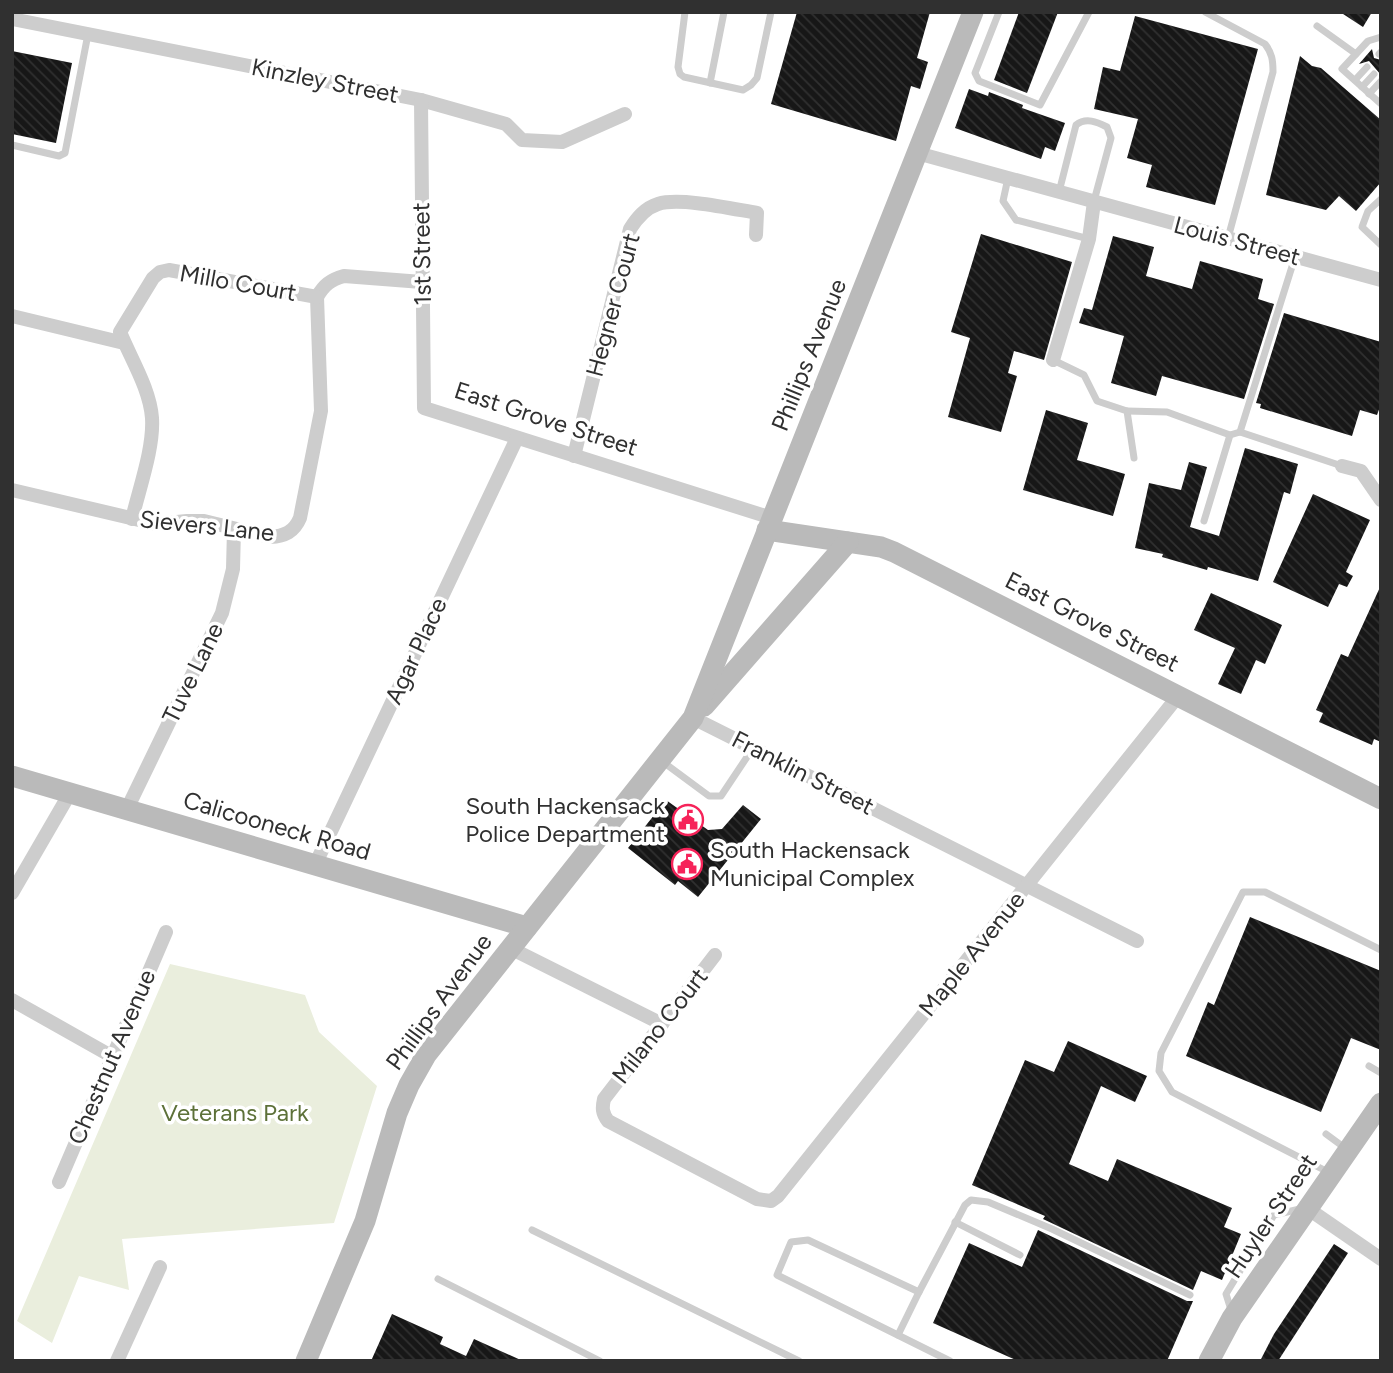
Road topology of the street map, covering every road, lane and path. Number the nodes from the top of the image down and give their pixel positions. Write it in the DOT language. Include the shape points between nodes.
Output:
graph roads {
  1 [pos="685,12"];
  2 [pos="724,12"];
  3 [pos="771,12"];
  4 [pos="973,12"];
  5 [pos="999,12"];
  6 [pos="1089,12"];
  7 [pos="1205,12"];
  8 [pos="12,19"];
  9 [pos="1317,26"];
  10 [pos="88,34"];
  11 [pos="1381,37"];
  12 [pos="1356,54"];
  13 [pos="1367,67"];
  14 [pos="1374,74"];
  15 [pos="1355,80"];
  16 [pos="1381,81"];
  17 [pos="710,83"];
  18 [pos="1362,87"];
  19 [pos="1369,94"];
  20 [pos="421,100"];
  21 [pos="1380,100"];
  22 [pos="625,114"];
  23 [pos="12,145"];
  24 [pos="917,153"];
  25 [pos="1008,178"];
  26 [pos="1059,192"];
  27 [pos="1381,199"];
  28 [pos="1094,202"];
  29 [pos="756,235"];
  30 [pos="1088,239"];
  31 [pos="1228,239"];
  32 [pos="1381,245"];
  33 [pos="1295,257"];
  34 [pos="1381,280"];
  35 [pos="422,282"];
  36 [pos="317,297"];
  37 [pos="12,316"];
  38 [pos="124,343"];
  39 [pos="1053,359"];
  40 [pos="424,408"];
  41 [pos="1127,411"];
  42 [pos="1240,432"];
  43 [pos="1230,435"];
  44 [pos="517,438"];
  45 [pos="574,456"];
  46 [pos="1134,458"];
  47 [pos="1342,466"];
  48 [pos="12,490"];
  49 [pos="1381,500"];
  50 [pos="132,519"];
  51 [pos="1204,521"];
  52 [pos="770,524"];
  53 [pos="234,528"];
  54 [pos="848,542"];
  55 [pos="1180,695"];
  56 [pos="693,718"];
  57 [pos="754,748"];
  58 [pos="660,760"];
  59 [pos="12,776"];
  60 [pos="69,793"];
  61 [pos="1381,799"];
  62 [pos="127,809"];
  63 [pos="315,865"];
  64 [pos="1027,886"];
  65 [pos="12,893"];
  66 [pos="527,927"];
  67 [pos="166,932"];
  68 [pos="1137,941"];
  69 [pos="510,948"];
  70 [pos="1381,950"];
  71 [pos="715,955"];
  72 [pos="12,1000"];
  73 [pos="662,1024"];
  74 [pos="113,1057"];
  75 [pos="1369,1066"];
  76 [pos="1381,1073"];
  77 [pos="606,1097"];
  78 [pos="1381,1103"];
  79 [pos="1326,1134"];
  80 [pos="1348,1150"];
  81 [pos="1331,1173"];
  82 [pos="59,1182"];
  83 [pos="1307,1208"];
  84 [pos="955,1222"];
  85 [pos="532,1230"];
  86 [pos="1020,1255"];
  87 [pos="1381,1259"];
  88 [pos="160,1267"];
  89 [pos="438,1279"];
  90 [pos="919,1292"];
  91 [pos="1190,1295"];
  92 [pos="898,1335"];
  93 [pos="117,1361"];
  94 [pos="306,1361"];
  95 [pos="600,1361"];
  96 [pos="799,1361"];
  97 [pos="950,1361"];
  98 [pos="1209,1361"];
  1 -- 17 [label="lane" via="680,74"];
  2 -- 17 [label="lane"];
  3 -- 17 [label="lane" via="757,78 751,85 743,90"];
  4 -- 24 [label="street, Phillips Avenue"];
  5 -- 6 [label="lane" via="975,73 979,81 1040,105"];
  7 -- 31 [label="lane" via="1265,44 1273,60"];
  8 -- 10 [label="street, Kinzley Street"];
  9 -- 12 [label="lane"];
  10 -- 20 [label="street, Kinzley Street"];
  10 -- 23 [label="lane" via="65,153 59,156"];
  11 -- 12 [label="lane" via="1368,41"];
  12 -- 15 [label="lane" via="1342,69"];
  13 -- 15 [label="lane"];
  14 -- 18 [label="lane"];
  15 -- 18 [label="lane"];
  16 -- 19 [label="lane"];
  18 -- 19 [label="lane"];
  19 -- 21 [label="lane"];
  20 -- 22 [label="street, Kinzley Street" via="506,124 522,141 562,142"];
  20 -- 35 [label="street, 1st Street"];
  24 -- 25 [label="street, Louis Street"];
  24 -- 52 [label="street, Phillips Avenue"];
  25 -- 26 [label="street, Louis Street"];
  25 -- 30 [label="lane" via="1003,201 1016,220"];
  26 -- 28 [label="street, Louis Street"];
  26 -- 28 [label="lane" via="1076,125 1086,120 1100,124 1110,133"];
  27 -- 32 [label="lane" via="1368,211 1362,227"];
  28 -- 30 [label="street"];
  28 -- 31 [label="street, Louis Street"];
  29 -- 45 [label="street, Hegner Court" via="758,212 673,202 646,209 637,219 630,229"];
  30 -- 39 [label="street"];
  31 -- 33 [label="street, Louis Street"];
  33 -- 34 [label="street, Louis Street"];
  33 -- 42 [label="lane"];
  35 -- 36 [label="street, Millo Court" via="344,276 332,279"];
  35 -- 40 [label="street, 1st Street"];
  36 -- 38 [label="street, Millo Court" via="169,270 153,278 120,332"];
  36 -- 53 [label="street, Sievers Lane" via="321,411 300,518 281,536"];
  37 -- 38 [label="street"];
  38 -- 50 [label="street" via="152,419"];
  39 -- 41 [label="lane" via="1084,375 1097,401"];
  40 -- 44 [label="street, East Grove Street"];
  41 -- 43 [label="lane" via="1167,412"];
  41 -- 46 [label="lane"];
  42 -- 43 [label="lane"];
  42 -- 47 [label="lane"];
  43 -- 51 [label="lane"];
  44 -- 45 [label="street, East Grove Street"];
  44 -- 63 [label="street, Agar Place"];
  45 -- 52 [label="street, East Grove Street"];
  47 -- 49 [label="street" via="1361,471"];
  48 -- 50 [label="street, Sievers Lane"];
  50 -- 53 [label="street, Sievers Lane" via="156,524 187,520"];
  52 -- 54 [label="street, East Grove Street"];
  52 -- 56 [label="street, Phillips Avenue"];
  53 -- 62 [label="street, Tuve Lane" via="233,569 222,613"];
  54 -- 55 [label="street, East Grove Street" via="894,552"];
  54 -- 56 [label="street, Phillips Avenue"];
  55 -- 61 [label="street, East Grove Street"];
  55 -- 64 [label="street, Maple Avenue"];
  56 -- 57 [label="street, Franklin Street"];
  56 -- 58 [label="street, Phillips Avenue"];
  57 -- 58 [label="lane" via="721,796 709,796"];
  57 -- 64 [label="street, Franklin Street"];
  58 -- 66 [label="street, Phillips Avenue"];
  59 -- 60 [label="street, Calicooneck Road"];
  60 -- 62 [label="street, Calicooneck Road"];
  60 -- 65 [label="street"];
  62 -- 63 [label="street, Calicooneck Road"];
  63 -- 66 [label="street, Calicooneck Road"];
  64 -- 68 [label="street, Franklin Street"];
  64 -- 77 [label="street, Maple Avenue" via="771,1201 757,1199 608,1121 602,1107"];
  66 -- 69 [label="street, Phillips Avenue"];
  67 -- 74 [label="street, Chestnut Avenue"];
  69 -- 73 [label="street"];
  69 -- 94 [label="street, Phillips Avenue" via="432,1046 409,1085 365,1221"];
  70 -- 81 [label="lane" via="1265,892 1243,891 1161,1053 1159,1071 1172,1091"];
  71 -- 73 [label="street, Milano Court"];
  72 -- 74 [label="street"];
  73 -- 77 [label="street, Milano Court"];
  74 -- 82 [label="street, Chestnut Avenue"];
  75 -- 76 [label="lane"];
  78 -- 80 [label="street, Huyler Street"];
  79 -- 80 [label="lane"];
  80 -- 81 [label="street, Huyler Street"];
  81 -- 83 [label="street, Huyler Street"];
  83 -- 87 [label="street"];
  83 -- 98 [label="street, Huyler Street"];
  84 -- 86 [label="lane"];
  84 -- 90 [label="lane"];
  84 -- 91 [label="lane" via="971,1200 988,1202"];
  85 -- 96 [label="lane"];
  88 -- 93 [label="street"];
  89 -- 95 [label="lane"];
  90 -- 92 [label="lane"];
  90 -- 92 [label="lane" via="807,1240 791,1242 778,1275"];
  92 -- 97 [label="lane"];
}
